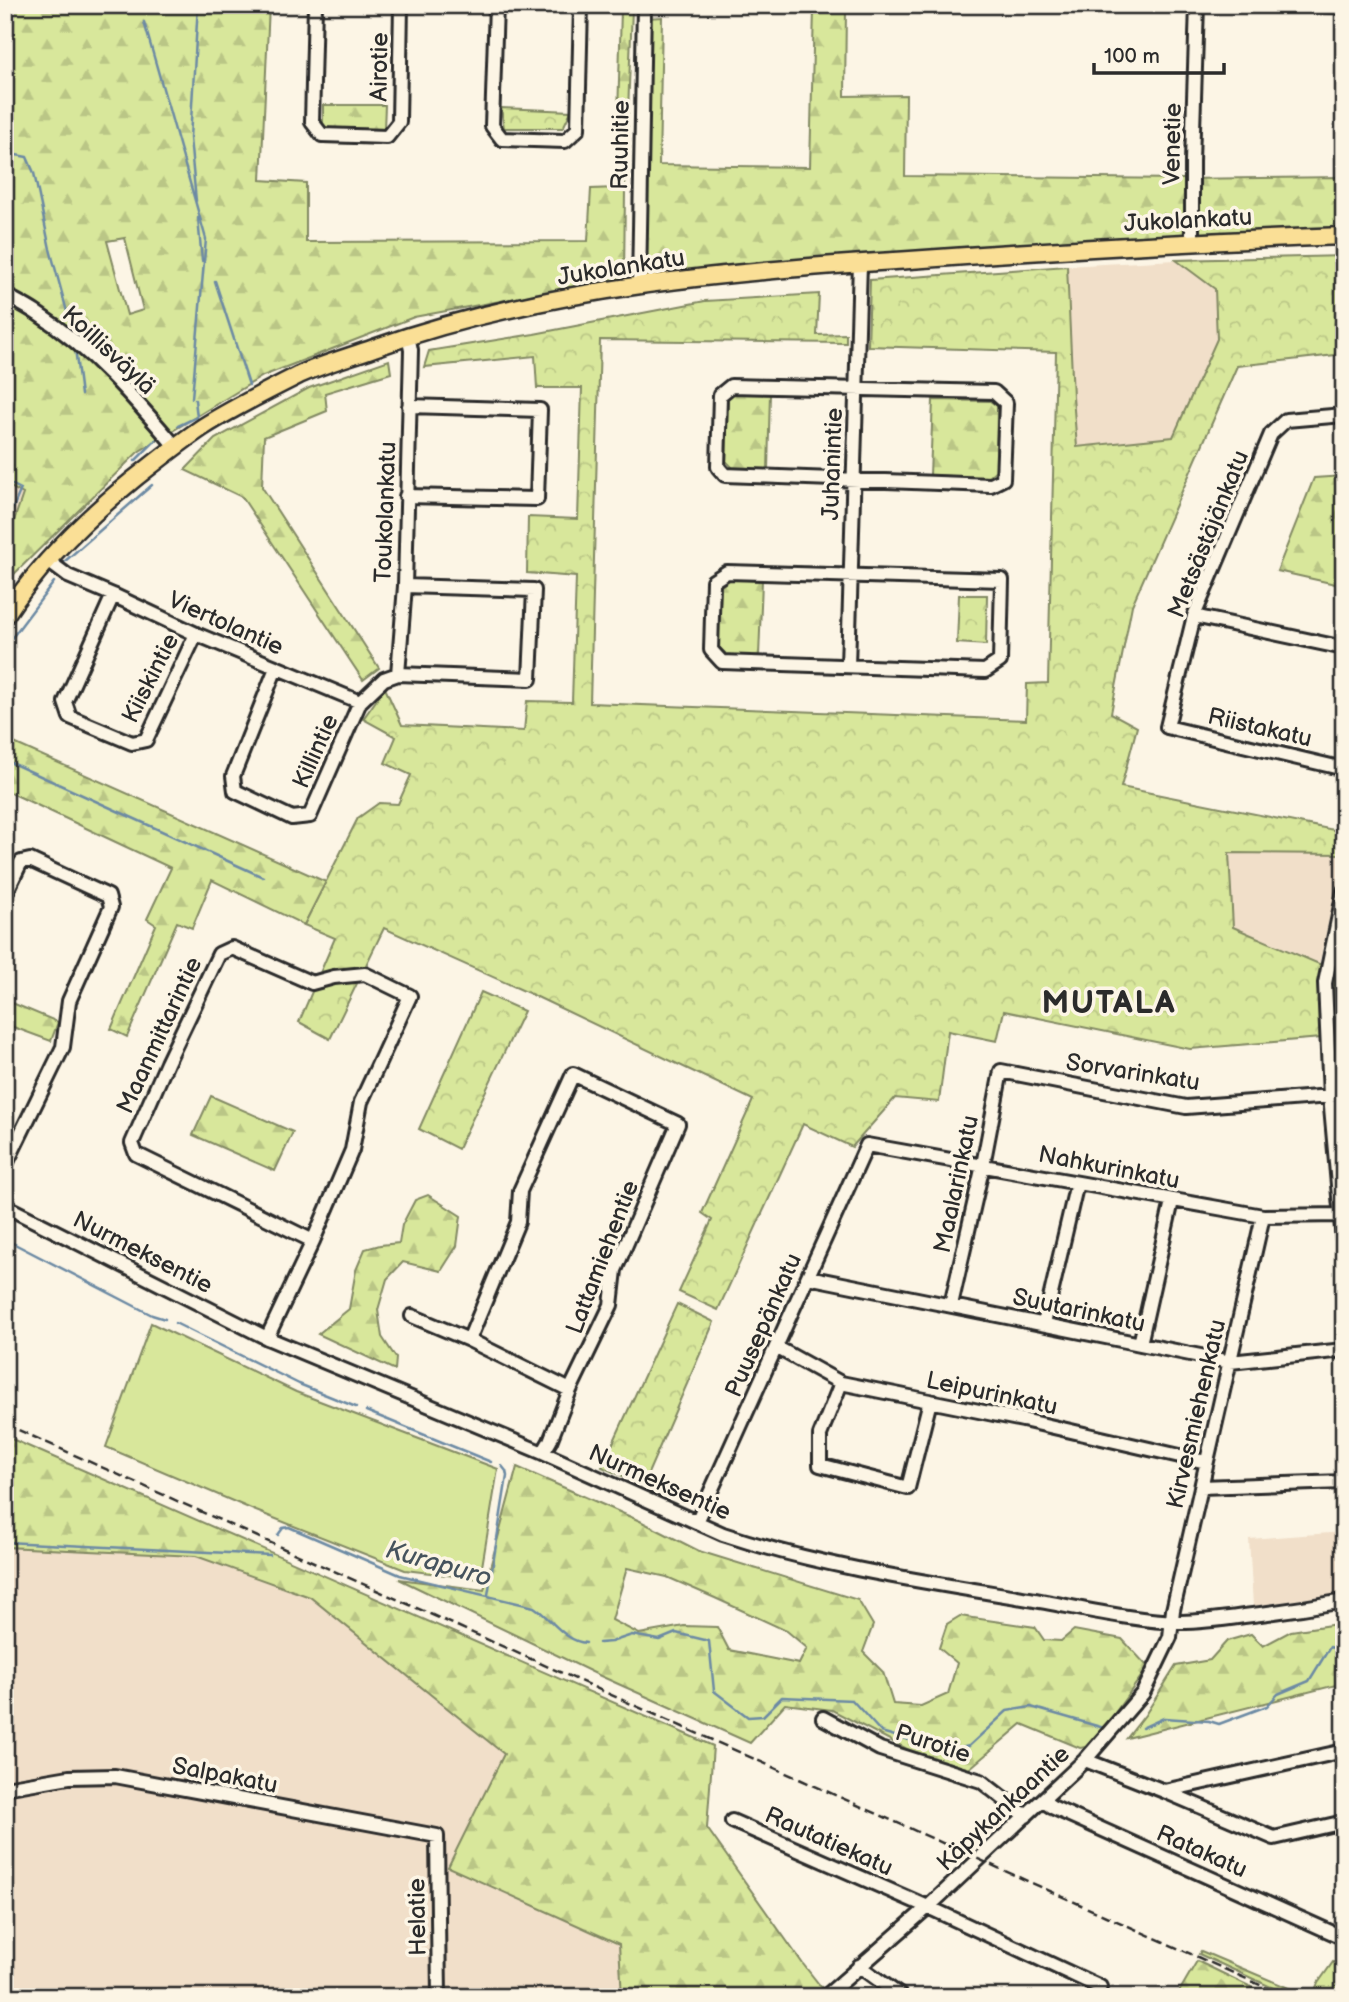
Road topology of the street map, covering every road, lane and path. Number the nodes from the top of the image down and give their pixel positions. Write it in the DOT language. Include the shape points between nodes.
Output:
graph roads {
  1 [pos="315,5"];
  2 [pos="401,5"];
  3 [pos="496,5"];
  4 [pos="582,5"];
  5 [pos="643,5"];
  6 [pos="1197,5"];
  7 [pos="1323,5"];
  8 [pos="1344,6"];
  9 [pos="1344,236"];
  10 [pos="1192,242"];
  11 [pos="860,263"];
  12 [pos="639,286"];
  13 [pos="5,295"];
  14 [pos="408,336"];
  15 [pos="856,389"];
  16 [pos="409,406"];
  17 [pos="1344,415"];
  18 [pos="175,446"];
  19 [pos="852,481"];
  20 [pos="406,496"];
  21 [pos="48,561"];
  22 [pos="850,577"];
  23 [pos="405,586"];
  24 [pos="113,595"];
  25 [pos="5,616"];
  26 [pos="1194,616"];
  27 [pos="196,634"];
  28 [pos="1344,648"];
  29 [pos="848,666"];
  30 [pos="276,668"];
  31 [pos="398,674"];
  32 [pos="360,702"];
  33 [pos="1167,727"];
  34 [pos="1344,769"];
  35 [pos="1344,891"];
  36 [pos="5,895"];
  37 [pos="1001,1071"];
  38 [pos="1344,1095"];
  39 [pos="1330,1096"];
  40 [pos="867,1145"];
  41 [pos="982,1165"];
  42 [pos="5,1166"];
  43 [pos="1077,1183"];
  44 [pos="1172,1201"];
  45 [pos="5,1206"];
  46 [pos="1342,1215"];
  47 [pos="1263,1216"];
  48 [pos="313,1241"];
  49 [pos="1344,1252"];
  50 [pos="808,1277"];
  51 [pos="951,1305"];
  52 [pos="412,1316"];
  53 [pos="1044,1324"];
  54 [pos="267,1338"];
  55 [pos="469,1340"];
  56 [pos="1140,1344"];
  57 [pos="776,1347"];
  58 [pos="1344,1350"];
  59 [pos="1230,1362"];
  60 [pos="841,1383"];
  61 [pos="570,1390"];
  62 [pos="930,1401"];
  63 [pos="543,1452"];
  64 [pos="1206,1462"];
  65 [pos="1344,1482"];
  66 [pos="1201,1487"];
  67 [pos="696,1522"];
  68 [pos="1344,1601"];
  69 [pos="1171,1622"];
  70 [pos="822,1718"];
  71 [pos="1344,1751"];
  72 [pos="1085,1760"];
  73 [pos="5,1788"];
  74 [pos="1164,1791"];
  75 [pos="1043,1801"];
  76 [pos="1026,1816"];
  77 [pos="732,1821"];
  78 [pos="1344,1822"];
  79 [pos="437,1836"];
  80 [pos="928,1907"];
  81 [pos="1344,1938"];
  82 [pos="859,1966"];
  83 [pos="1100,1987"];
  84 [pos="439,1997"];
  85 [pos="825,1997"];
  86 [pos="902,1997"];
  1 -- 2 [label="street, Airotie" via="312,122 321,135 387,137 399,122"];
  3 -- 4 [label="street" via="492,127 502,139 565,141 578,129"];
  5 -- 12 [label="street, Ruuhitie"];
  6 -- 10 [label="street, Venetie"];
  7 -- 8 [label="street"];
  9 -- 10 [label="main road, Jukolankatu"];
  10 -- 11 [label="main road, Jukolankatu"];
  11 -- 12 [label="main road, Jukolankatu"];
  11 -- 15 [label="street, Juhanintie"];
  12 -- 14 [label="main road, Jukolankatu" via="546,302"];
  13 -- 18 [label="street, Koillisväylä" via="70,337 138,402"];
  14 -- 16 [label="street, Toukolankatu"];
  14 -- 18 [label="main road, Jukolankatu" via="302,373"];
  15 -- 19 [label="street, Juhanintie"];
  15 -- 19 [label="street" via="730,386 720,395 718,467 726,475"];
  15 -- 19 [label="street" via="994,392 1006,404 1003,479 991,485"];
  16 -- 20 [label="street, Toukolankatu"];
  16 -- 20 [label="street" via="540,410 537,499"];
  17 -- 26 [label="street, Metsästäjänkatu" via="1286,420 1272,434"];
  18 -- 21 [label="main road, Jukolankatu" via="99,507"];
  19 -- 22 [label="street, Juhanintie"];
  20 -- 23 [label="street, Toukolankatu"];
  21 -- 24 [label="street, Viertolantie" via="68,576"];
  21 -- 25 [label="main road, Jukolankatu"];
  22 -- 29 [label="street, Juhanintie"];
  22 -- 29 [label="street" via="727,572 713,581 711,650 722,662"];
  22 -- 29 [label="street" via="1002,580 1000,661 985,671"];
  23 -- 31 [label="street, Toukolankatu"];
  23 -- 31 [label="street" via="534,590 530,679"];
  24 -- 27 [label="street, Viertolantie"];
  24 -- 27 [label="street, Kiiskintie" via="65,702 70,717 132,743 146,740"];
  26 -- 28 [label="street"];
  26 -- 33 [label="street, Metsästäjänkatu"];
  27 -- 30 [label="street, Viertolantie"];
  30 -- 32 [label="street, Viertolantie"];
  30 -- 32 [label="street, Killintie" via="233,776 235,791 292,818 310,816"];
  31 -- 32 [label="street" via="384,679"];
  33 -- 34 [label="street, Riistakatu"];
  35 -- 39 [label="street" via="1325,983"];
  36 -- 42 [label="street" via="22,862 30,860 108,896 111,907 69,1001 63,1047"];
  37 -- 39 [label="street, Sorvarinkatu" via="1186,1107"];
  37 -- 41 [label="street, Maalarinkatu"];
  38 -- 39 [label="street, Sorvarinkatu"];
  39 -- 46 [label="street"];
  40 -- 41 [label="street, Nahkurinkatu"];
  40 -- 50 [label="street, Puusepänkatu"];
  41 -- 43 [label="street, Nahkurinkatu"];
  41 -- 51 [label="street, Maalarinkatu"];
  43 -- 44 [label="street, Nahkurinkatu"];
  43 -- 53 [label="street"];
  44 -- 47 [label="street, Nahkurinkatu"];
  44 -- 56 [label="street"];
  45 -- 54 [label="street, Nurmeksentie"];
  46 -- 47 [label="street, Nahkurinkatu"];
  46 -- 49 [label="street"];
  47 -- 59 [label="street, Kirvesmiehenkatu"];
  48 -- 48 [label="street, Maanmittarintie" via="352,1150 361,1102 410,996 365,974 312,983 232,948 219,954 132,1143 136,1154"];
  48 -- 54 [label="street, Maanmittarintie"];
  50 -- 51 [label="street, Suutarinkatu"];
  50 -- 57 [label="street, Puusepänkatu"];
  51 -- 53 [label="street, Suutarinkatu"];
  52 -- 55 [label="street"];
  53 -- 56 [label="street, Suutarinkatu"];
  54 -- 63 [label="street, Nurmeksentie"];
  55 -- 61 [label="street"];
  55 -- 61 [label="street, Lattamiehentie" via="518,1223 520,1191 573,1074 678,1124 615,1270 611,1305"];
  56 -- 59 [label="street, Suutarinkatu"];
  57 -- 60 [label="street, Leipurinkatu"];
  57 -- 67 [label="street, Puusepänkatu"];
  58 -- 59 [label="street, Suutarinkatu"];
  59 -- 64 [label="street, Kirvesmiehenkatu"];
  60 -- 62 [label="street, Leipurinkatu"];
  60 -- 62 [label="street" via="820,1435 820,1465 908,1488"];
  61 -- 63 [label="street, Lattamiehentie"];
  62 -- 64 [label="street, Leipurinkatu"];
  63 -- 67 [label="street, Nurmeksentie"];
  64 -- 66 [label="street, Kirvesmiehenkatu"];
  65 -- 66 [label="street"];
  66 -- 69 [label="street, Kirvesmiehenkatu"];
  67 -- 69 [label="street, Nurmeksentie" via="813,1559"];
  68 -- 69 [label="street, Nurmeksentie"];
  69 -- 72 [label="street, Käpykankaantie" via="1170,1637 1143,1693"];
  70 -- 76 [label="street, Purotie" via="880,1748 981,1781"];
  71 -- 74 [label="street"];
  72 -- 74 [label="street"];
  72 -- 75 [label="street, Käpykankaantie"];
  73 -- 79 [label="street, Salpakatu" via="69,1776 115,1776"];
  74 -- 78 [label="street" via="1274,1838"];
  75 -- 76 [label="street, Käpykankaantie"];
  75 -- 81 [label="street, Ratakatu"];
  76 -- 80 [label="street, Käpykankaantie"];
  77 -- 80 [label="street, Rautatiekatu"];
  79 -- 84 [label="street, Helatie"];
  80 -- 82 [label="street, Käpykankaantie"];
  80 -- 83 [label="street, Rautatiekatu"];
  82 -- 85 [label="street, Käpykankaantie"];
  82 -- 86 [label="street"];
}
